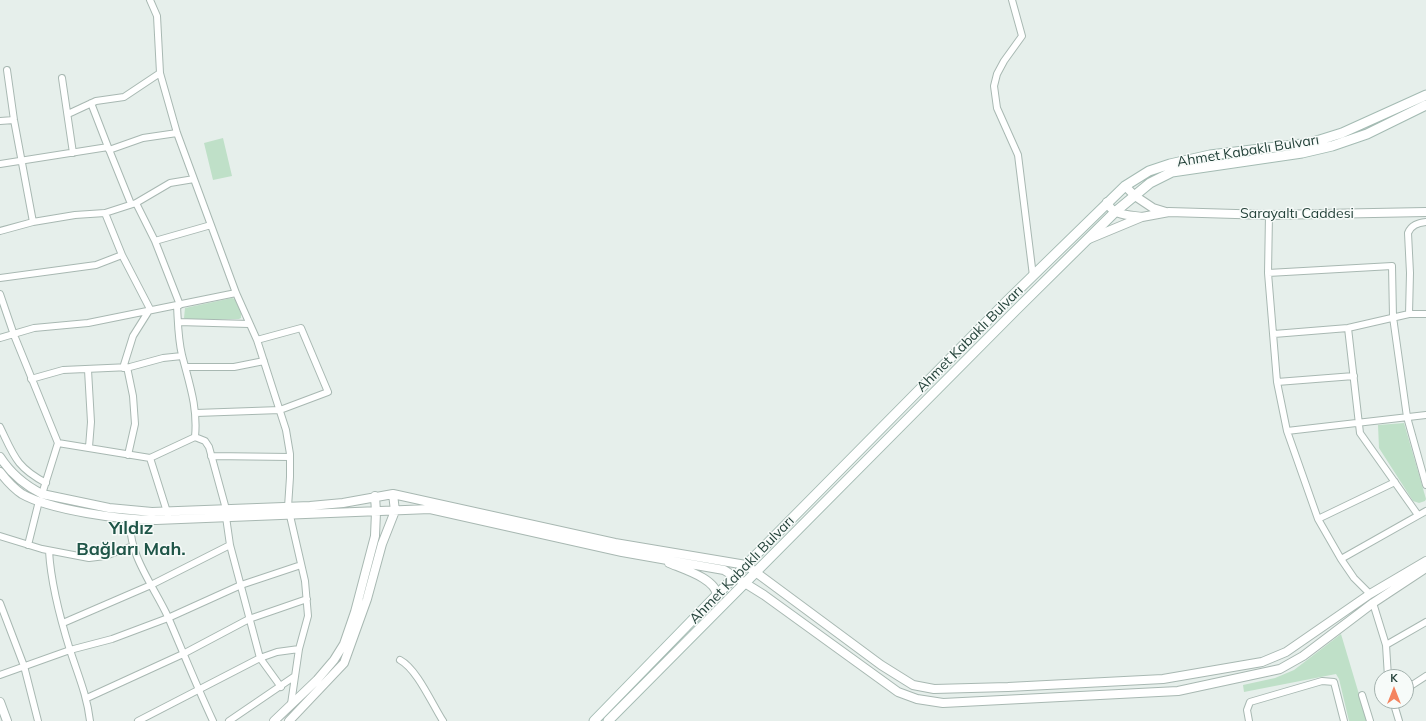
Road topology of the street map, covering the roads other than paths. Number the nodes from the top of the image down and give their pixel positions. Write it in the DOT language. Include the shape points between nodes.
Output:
graph roads {
  1 [pos="150,0"];
  2 [pos="1012,0"];
  3 [pos="7,70"];
  4 [pos="160,73"];
  5 [pos="62,78"];
  6 [pos="1426,95"];
  7 [pos="91,103"];
  8 [pos="1426,105"];
  9 [pos="68,114"];
  10 [pos="14,120"];
  11 [pos="0,121"];
  12 [pos="177,133"];
  13 [pos="108,148"];
  14 [pos="73,153"];
  15 [pos="22,161"];
  16 [pos="0,164"];
  17 [pos="194,179"];
  18 [pos="1125,186"];
  19 [pos="1135,196"];
  20 [pos="1107,202"];
  21 [pos="134,203"];
  22 [pos="1116,212"];
  23 [pos="1169,212"];
  24 [pos="1426,212"];
  25 [pos="104,213"];
  26 [pos="1269,215"];
  27 [pos="1142,217"];
  28 [pos="33,222"];
  29 [pos="1426,222"];
  30 [pos="211,225"];
  31 [pos="0,231"];
  32 [pos="1089,239"];
  33 [pos="155,241"];
  34 [pos="122,255"];
  35 [pos="1268,272"];
  36 [pos="1033,276"];
  37 [pos="0,278"];
  38 [pos="236,293"];
  39 [pos="0,294"];
  40 [pos="178,306"];
  41 [pos="150,309"];
  42 [pos="1409,314"];
  43 [pos="1426,314"];
  44 [pos="1392,317"];
  45 [pos="178,322"];
  46 [pos="249,324"];
  47 [pos="1348,328"];
  48 [pos="13,334"];
  49 [pos="1274,334"];
  50 [pos="0,338"];
  51 [pos="257,340"];
  52 [pos="182,356"];
  53 [pos="264,361"];
  54 [pos="125,367"];
  55 [pos="186,367"];
  56 [pos="88,370"];
  57 [pos="1354,376"];
  58 [pos="31,379"];
  59 [pos="1277,382"];
  60 [pos="280,410"];
  61 [pos="196,414"];
  62 [pos="1426,414"];
  63 [pos="1407,417"];
  64 [pos="1359,423"];
  65 [pos="0,427"];
  66 [pos="1287,432"];
  67 [pos="195,437"];
  68 [pos="58,443"];
  69 [pos="89,447"];
  70 [pos="128,455"];
  71 [pos="211,456"];
  72 [pos="0,457"];
  73 [pos="290,457"];
  74 [pos="150,458"];
  75 [pos="0,472"];
  76 [pos="1395,482"];
  77 [pos="46,483"];
  78 [pos="1426,485"];
  79 [pos="393,494"];
  80 [pos="375,496"];
  81 [pos="41,497"];
  82 [pos="288,511"];
  83 [pos="395,511"];
  84 [pos="1426,511"];
  85 [pos="376,512"];
  86 [pos="226,513"];
  87 [pos="168,515"];
  88 [pos="1418,515"];
  89 [pos="131,519"];
  90 [pos="1318,519"];
  91 [pos="0,536"];
  92 [pos="28,545"];
  93 [pos="230,545"];
  94 [pos="133,546"];
  95 [pos="49,551"];
  96 [pos="654,557"];
  97 [pos="1341,559"];
  98 [pos="1426,561"];
  99 [pos="301,564"];
  100 [pos="746,564"];
  101 [pos="1426,568"];
  102 [pos="755,572"];
  103 [pos="736,576"];
  104 [pos="744,583"];
  105 [pos="151,585"];
  106 [pos="241,585"];
  107 [pos="1370,594"];
  108 [pos="717,596"];
  109 [pos="307,599"];
  110 [pos="0,603"];
  111 [pos="1373,603"];
  112 [pos="168,618"];
  113 [pos="249,619"];
  114 [pos="1426,622"];
  115 [pos="63,623"];
  116 [pos="1386,645"];
  117 [pos="299,649"];
  118 [pos="70,650"];
  119 [pos="183,654"];
  120 [pos="260,658"];
  121 [pos="400,660"];
  122 [pos="24,666"];
  123 [pos="1388,669"];
  124 [pos="0,675"];
  125 [pos="295,676"];
  126 [pos="1426,676"];
  127 [pos="1414,684"];
  128 [pos="281,687"];
  129 [pos="198,690"];
  130 [pos="1362,694"];
  131 [pos="87,698"];
  132 [pos="0,702"];
  133 [pos="291,704"];
  134 [pos="1395,709"];
  135 [pos="8,721"];
  136 [pos="38,721"];
  137 [pos="90,721"];
  138 [pos="138,721"];
  139 [pos="213,721"];
  140 [pos="229,721"];
  141 [pos="274,721"];
  142 [pos="289,721"];
  143 [pos="443,721"];
  144 [pos="594,721"];
  145 [pos="608,721"];
  146 [pos="1249,721"];
  147 [pos="1344,721"];
  148 [pos="1370,721"];
  149 [pos="1399,721"];
  1 -- 4 [label="street" via="156,16"];
  2 -- 36 [label="street" via="1022,36 1004,61 994,86 997,108 1018,155"];
  3 -- 10 [label="street"];
  4 -- 7 [label="street" via="124,97"];
  4 -- 12 [label="street"];
  5 -- 9 [label="street"];
  6 -- 18 [label="main road, Ahmet Kabaklı Bulvarı" via="1342,133 1310,143 1210,155 1170,164 1149,172"];
  7 -- 9 [label="street"];
  7 -- 13 [label="street"];
  8 -- 19 [label="main road, Ahmet Kabaklı Bulvarı" via="1367,134 1332,146 1302,153 1172,172 1150,183"];
  9 -- 14 [label="street"];
  10 -- 11 [label="street"];
  10 -- 15 [label="street"];
  12 -- 13 [label="street" via="143,138"];
  12 -- 17 [label="street"];
  13 -- 14 [label="street"];
  13 -- 21 [label="street"];
  14 -- 15 [label="street"];
  15 -- 16 [label="street"];
  15 -- 28 [label="street"];
  17 -- 21 [label="street" via="170,183"];
  17 -- 30 [label="street"];
  18 -- 19 [label="street"];
  18 -- 20 [label="main road, Ahmet Kabaklı Bulvarı"];
  19 -- 22 [label="main road, Ahmet Kabaklı Bulvarı"];
  19 -- 23 [label="street" via="1153,208"];
  20 -- 22 [label="street"];
  20 -- 36 [label="main road, Ahmet Kabaklı Bulvarı"];
  21 -- 25 [label="street"];
  21 -- 33 [label="street"];
  22 -- 27 [label="street"];
  22 -- 32 [label="main road, Ahmet Kabaklı Bulvarı"];
  23 -- 26 [label="street, Sarayaltı Caddesi"];
  23 -- 27 [label="street"];
  24 -- 26 [label="street, Sarayaltı Caddesi"];
  25 -- 28 [label="street"];
  25 -- 34 [label="street"];
  26 -- 35 [label="street"];
  27 -- 32 [label="street"];
  28 -- 31 [label="street"];
  29 -- 42 [label="street" via="1417,223 1408,233"];
  30 -- 33 [label="street"];
  30 -- 38 [label="street"];
  32 -- 102 [label="main road, Ahmet Kabaklı Bulvarı"];
  33 -- 40 [label="street"];
  34 -- 37 [label="street" via="96,265"];
  34 -- 41 [label="street"];
  35 -- 44 [label="street" via="1392,266"];
  35 -- 49 [label="street"];
  36 -- 100 [label="main road, Ahmet Kabaklı Bulvarı"];
  38 -- 40 [label="street"];
  38 -- 46 [label="street"];
  39 -- 48 [label="street"];
  40 -- 41 [label="street"];
  40 -- 45 [label="street"];
  41 -- 48 [label="street" via="88,323 34,328"];
  41 -- 54 [label="street" via="133,336"];
  42 -- 43 [label="street"];
  42 -- 44 [label="street"];
  44 -- 47 [label="street"];
  44 -- 63 [label="street"];
  45 -- 46 [label="street"];
  45 -- 52 [label="street"];
  46 -- 51 [label="street"];
  47 -- 49 [label="street"];
  47 -- 57 [label="street"];
  48 -- 50 [label="street"];
  48 -- 58 [label="street"];
  49 -- 59 [label="street"];
  51 -- 53 [label="street"];
  51 -- 60 [label="street" via="301,328 328,392"];
  52 -- 54 [label="street"];
  52 -- 55 [label="street"];
  53 -- 55 [label="street" via="234,368"];
  53 -- 60 [label="street"];
  54 -- 56 [label="street"];
  54 -- 70 [label="street" via="134,396 135,424"];
  55 -- 61 [label="street"];
  56 -- 58 [label="street" via="62,370"];
  56 -- 69 [label="street" via="92,422"];
  57 -- 59 [label="street"];
  57 -- 64 [label="street"];
  58 -- 68 [label="street"];
  59 -- 66 [label="street"];
  60 -- 61 [label="street"];
  60 -- 73 [label="street"];
  61 -- 67 [label="street"];
  62 -- 63 [label="street"];
  63 -- 64 [label="street"];
  63 -- 78 [label="street"];
  64 -- 66 [label="street"];
  64 -- 76 [label="street" via="1360,433"];
  65 -- 77 [label="street" via="16,460 29,474"];
  66 -- 90 [label="street"];
  67 -- 71 [label="street" via="205,441"];
  67 -- 74 [label="street"];
  68 -- 69 [label="street"];
  68 -- 77 [label="street"];
  69 -- 70 [label="street"];
  70 -- 74 [label="street"];
  71 -- 73 [label="street"];
  71 -- 86 [label="street"];
  72 -- 81 [label="street" via="20,481"];
  73 -- 82 [label="street"];
  74 -- 87 [label="street"];
  75 -- 81 [label="street" via="21,493"];
  76 -- 88 [label="street"];
  76 -- 90 [label="street"];
  77 -- 81 [label="street"];
  79 -- 80 [label="street"];
  79 -- 83 [label="street"];
  79 -- 100 [label="street" via="615,543"];
  80 -- 82 [label="street"];
  80 -- 85 [label="street"];
  81 -- 87 [label="street"];
  81 -- 89 [label="street" via="58,506"];
  81 -- 92 [label="street"];
  82 -- 85 [label="street"];
  82 -- 86 [label="street"];
  82 -- 99 [label="street"];
  83 -- 85 [label="street"];
  83 -- 96 [label="street" via="430,509"];
  83 -- 142 [label="street" via="344,663"];
  84 -- 88 [label="street"];
  85 -- 133 [label="street" via="375,536 344,644 317,680"];
  86 -- 87 [label="street"];
  86 -- 93 [label="street"];
  87 -- 89 [label="street"];
  88 -- 97 [label="street"];
  89 -- 94 [label="street"];
  90 -- 97 [label="street"];
  91 -- 92 [label="street"];
  92 -- 95 [label="street"];
  93 -- 105 [label="street"];
  93 -- 106 [label="street"];
  94 -- 95 [label="street" via="105,556 89,558"];
  94 -- 105 [label="street"];
  95 -- 115 [label="street" via="51,572"];
  96 -- 103 [label="street" via="724,570"];
  96 -- 108 [label="street" via="694,573 714,587"];
  97 -- 107 [label="street" via="1354,578"];
  98 -- 107 [label="street"];
  99 -- 106 [label="street"];
  99 -- 109 [label="street"];
  100 -- 102 [label="street"];
  100 -- 103 [label="main road, Ahmet Kabaklı Bulvarı"];
  101 -- 111 [label="street"];
  102 -- 104 [label="main road, Ahmet Kabaklı Bulvarı"];
  102 -- 107 [label="street" via="880,665 913,685 934,688 1163,679 1262,662 1286,652"];
  103 -- 104 [label="street"];
  103 -- 108 [label="main road, Ahmet Kabaklı Bulvarı"];
  104 -- 111 [label="street" via="898,692 917,699 943,703 1178,692 1280,669 1303,656"];
  104 -- 145 [label="main road, Ahmet Kabaklı Bulvarı"];
  105 -- 112 [label="street"];
  105 -- 115 [label="street"];
  106 -- 112 [label="street"];
  106 -- 113 [label="street"];
  108 -- 144 [label="main road, Ahmet Kabaklı Bulvarı"];
  109 -- 113 [label="street"];
  109 -- 117 [label="street" via="308,616"];
  110 -- 122 [label="street"];
  111 -- 116 [label="street"];
  112 -- 118 [label="street" via="112,639"];
  112 -- 119 [label="street"];
  113 -- 119 [label="street"];
  113 -- 120 [label="street"];
  114 -- 116 [label="street"];
  115 -- 118 [label="street"];
  116 -- 123 [label="street"];
  117 -- 120 [label="street" via="277,652"];
  117 -- 125 [label="street"];
  118 -- 122 [label="street"];
  118 -- 131 [label="street"];
  119 -- 129 [label="street"];
  119 -- 131 [label="street"];
  120 -- 128 [label="street"];
  120 -- 129 [label="street"];
  121 -- 143 [label="street" via="415,674"];
  122 -- 124 [label="street"];
  122 -- 136 [label="street"];
  125 -- 128 [label="street"];
  125 -- 133 [label="street"];
  126 -- 127 [label="street"];
  128 -- 140 [label="street"];
  129 -- 138 [label="street"];
  129 -- 139 [label="street"];
  130 -- 148 [label="street"];
  131 -- 137 [label="street"];
  132 -- 135 [label="street"];
  133 -- 141 [label="street"];
  134 -- 149 [label="street"];
  146 -- 147 [label="street" via="1250,702 1326,681 1334,682"];
}
